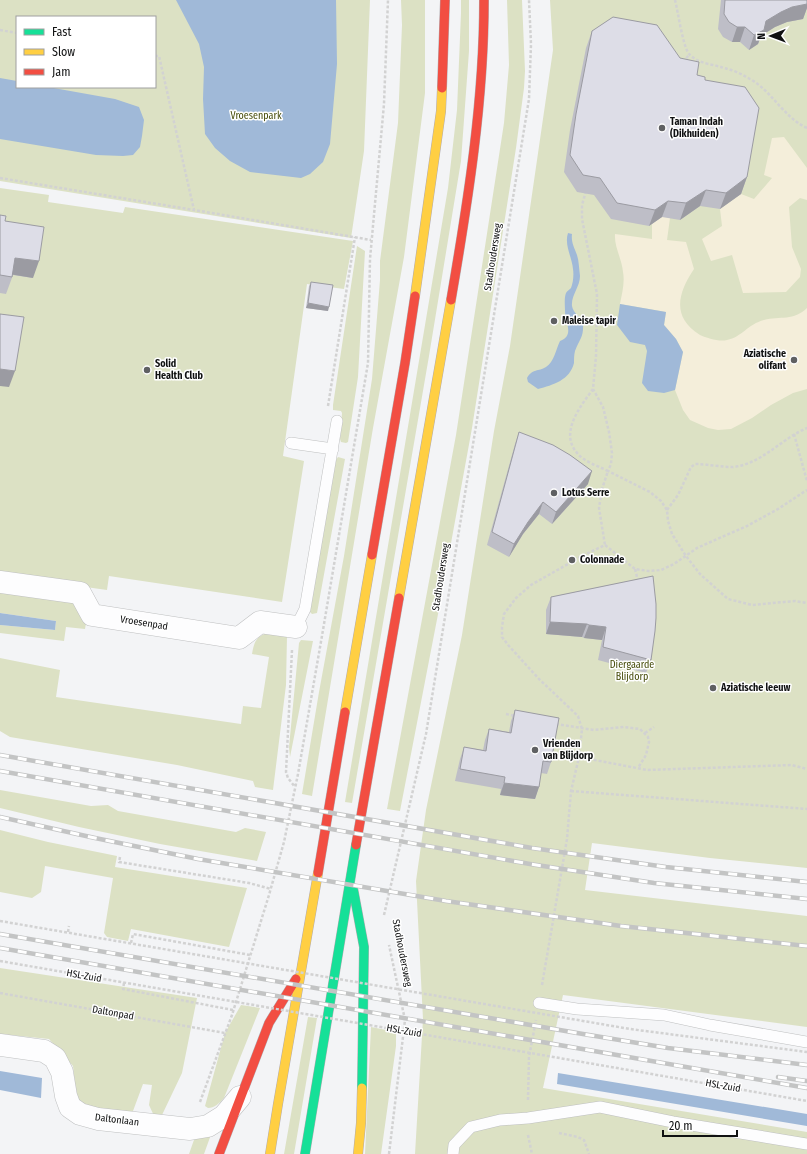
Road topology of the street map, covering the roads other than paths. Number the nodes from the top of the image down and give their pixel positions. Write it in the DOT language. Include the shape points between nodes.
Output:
graph roads {
  1 [pos="445,0"];
  2 [pos="484,0"];
  3 [pos="337,421"];
  4 [pos="291,443"];
  5 [pos="333,450"];
  6 [pos="0,582"];
  7 [pos="296,627"];
  8 [pos="351,873"];
  9 [pos="303,968"];
  10 [pos="539,1003"];
  11 [pos="807,1042"];
  12 [pos="0,1045"];
  13 [pos="240,1097"];
  14 [pos="807,1144"];
  15 [pos="219,1154"];
  16 [pos="270,1154"];
  17 [pos="305,1154"];
  18 [pos="358,1154"];
  19 [pos="453,1154"];
  1 -- 9 [label="main road" via="441,111 428,214 404,371"];
  2 -- 8 [label="main road" via="484,41 477,128 464,224"];
  3 -- 5 [label="lane"];
  4 -- 5 [label="lane"];
  5 -- 7 [label="lane" via="305,609"];
  6 -- 7 [label="street, Vroesenpad" via="80,593 92,615 238,638 260,622"];
  8 -- 17 [label="main road"];
  8 -- 18 [label="main road" via="364,947 361,1122"];
  9 -- 13 [label="main road" via="269,1023"];
  9 -- 16 [label="main road"];
  10 -- 11 [label="lane" via="576,1009 664,1015"];
  12 -- 13 [label="street, Daltonlaan" via="44,1051 55,1058 62,1072 70,1106 80,1114 98,1119 190,1129 208,1126 224,1116"];
  13 -- 15 [label="main road"];
  14 -- 19 [label="lane" via="600,1107 500,1120 471,1127 454,1144"];
}
